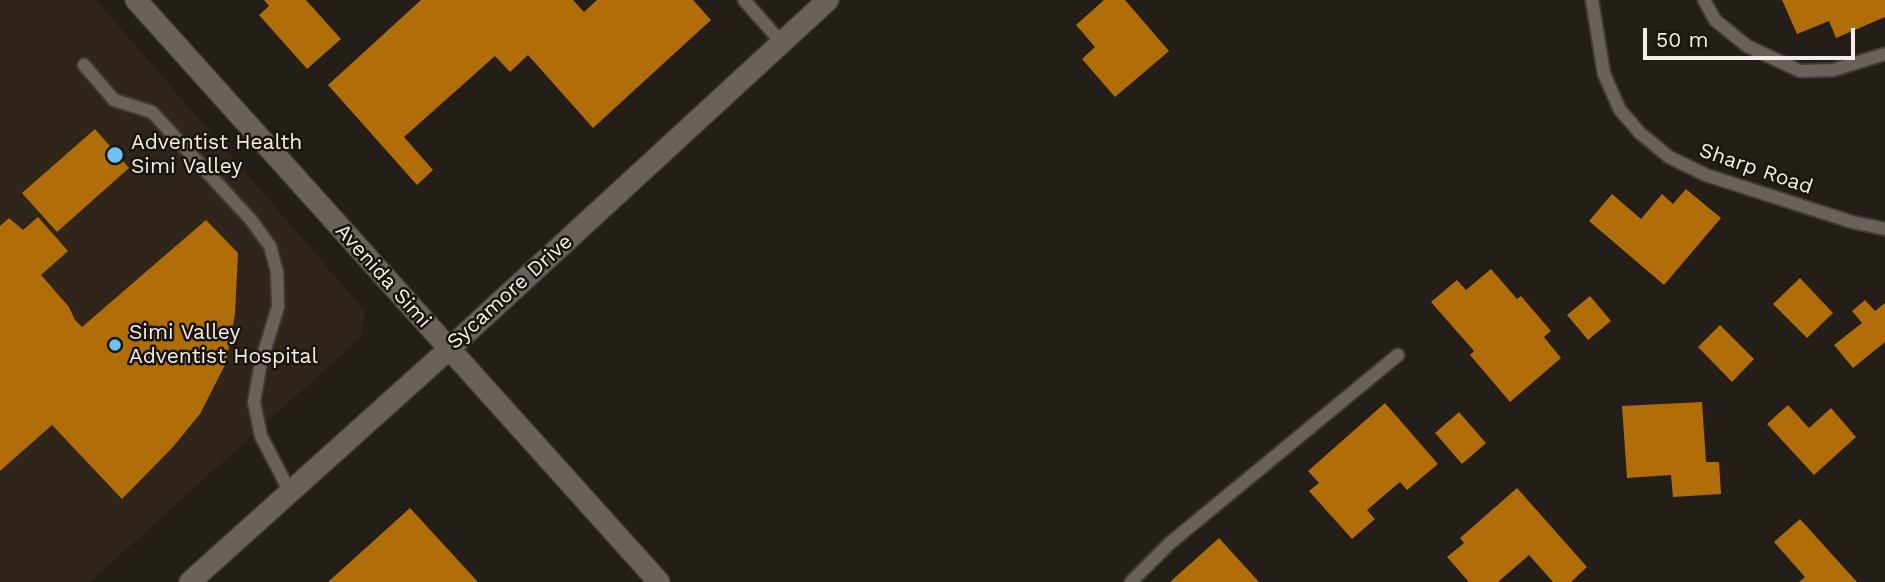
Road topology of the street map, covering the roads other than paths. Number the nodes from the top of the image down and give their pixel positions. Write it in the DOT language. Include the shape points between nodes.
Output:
graph roads {
  1 [pos="136,0"];
  2 [pos="744,0"];
  3 [pos="828,0"];
  4 [pos="1592,0"];
  5 [pos="1704,0"];
  6 [pos="781,42"];
  7 [pos="1885,54"];
  8 [pos="84,65"];
  9 [pos="1885,229"];
  10 [pos="449,349"];
  11 [pos="1398,355"];
  12 [pos="290,492"];
  13 [pos="190,582"];
  14 [pos="659,582"];
  15 [pos="1130,582"];
  1 -- 10 [label="street, Avenida Simi"];
  2 -- 6 [label="lane"];
  3 -- 6 [label="street, Sycamore Drive"];
  4 -- 9 [label="lane, Sharp Road" via="1604,74 1620,110 1669,157 1706,175"];
  5 -- 7 [label="lane" via="1715,20 1746,46 1800,71 1833,70"];
  6 -- 10 [label="street, Sycamore Drive"];
  8 -- 12 [label="lane" via="114,100 152,112 270,246 277,272 278,307 254,402 261,436"];
  10 -- 12 [label="street, Sycamore Drive"];
  10 -- 14 [label="street, Avenida Simi"];
  11 -- 15 [label="lane" via="1170,543"];
  12 -- 13 [label="street, Sycamore Drive"];
}
